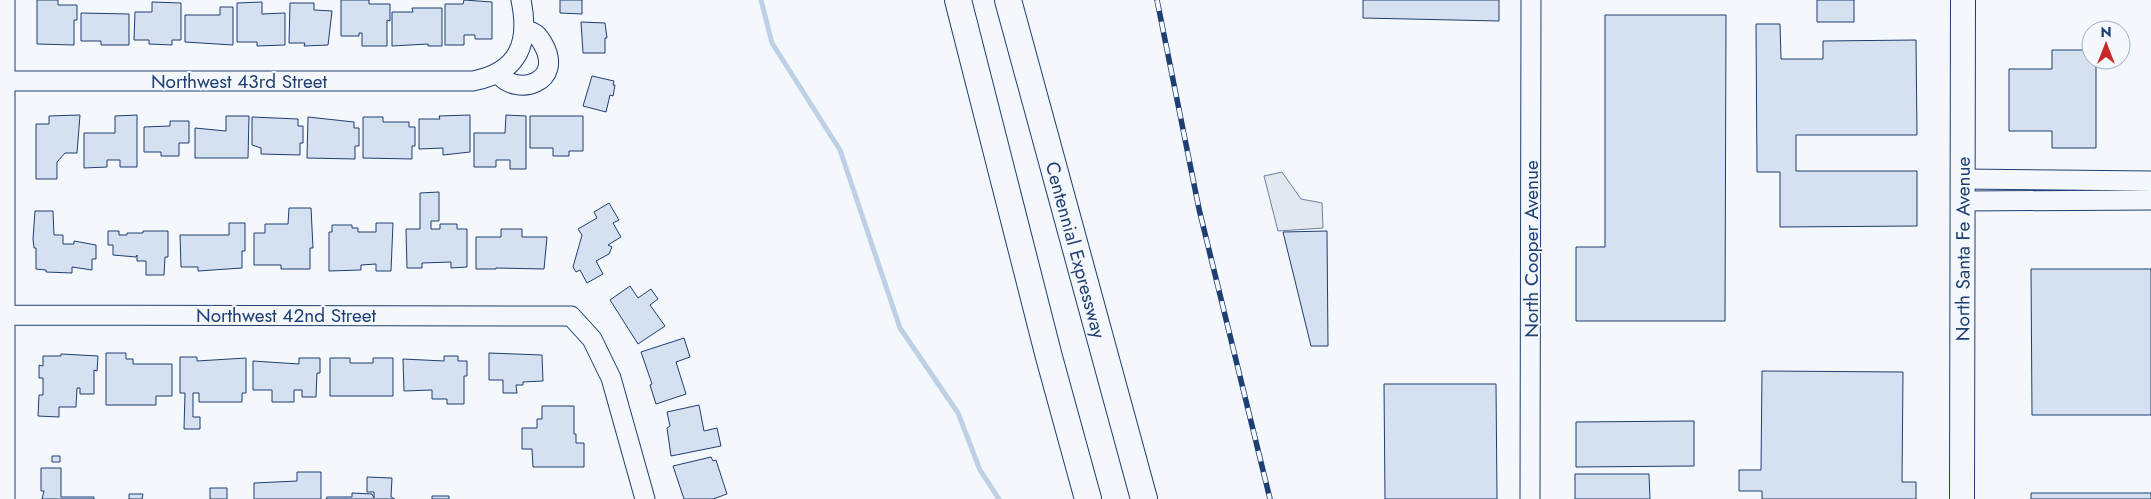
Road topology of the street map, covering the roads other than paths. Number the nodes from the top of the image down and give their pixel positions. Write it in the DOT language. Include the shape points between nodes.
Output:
graph roads {
  1 [pos="5,0"];
  2 [pos="521,0"];
  3 [pos="958,0"];
  4 [pos="1008,0"];
  5 [pos="1531,0"];
  6 [pos="1963,0"];
  7 [pos="526,30"];
  8 [pos="3,61"];
  9 [pos="499,74"];
  10 [pos="6,81"];
  11 [pos="2151,182"];
  12 [pos="1962,190"];
  13 [pos="2151,200"];
  14 [pos="3,315"];
  15 [pos="5,499"];
  16 [pos="645,499"];
  17 [pos="1088,499"];
  18 [pos="1144,499"];
  19 [pos="1530,499"];
  20 [pos="1962,499"];
  1 -- 8 [label="street"];
  2 -- 7 [label="street"];
  3 -- 17 [label="highway" via="1048,357"];
  4 -- 18 [label="highway, Centennial Expressway"];
  5 -- 19 [label="street, North Cooper Avenue"];
  6 -- 12 [label="main road, North Santa Fe Avenue"];
  7 -- 9 [label="street" via="519,51"];
  7 -- 9 [label="street" via="538,36 550,58 545,76 538,81 515,84"];
  8 -- 10 [label="street"];
  9 -- 10 [label="street, Northwest 43rd Street" via="473,81"];
  10 -- 14 [label="street"];
  11 -- 12 [label="street"];
  12 -- 13 [label="street"];
  12 -- 20 [label="main road, North Santa Fe Avenue"];
  14 -- 15 [label="street"];
  14 -- 16 [label="street, Northwest 42nd Street" via="571,316 592,339 611,378"];
}
